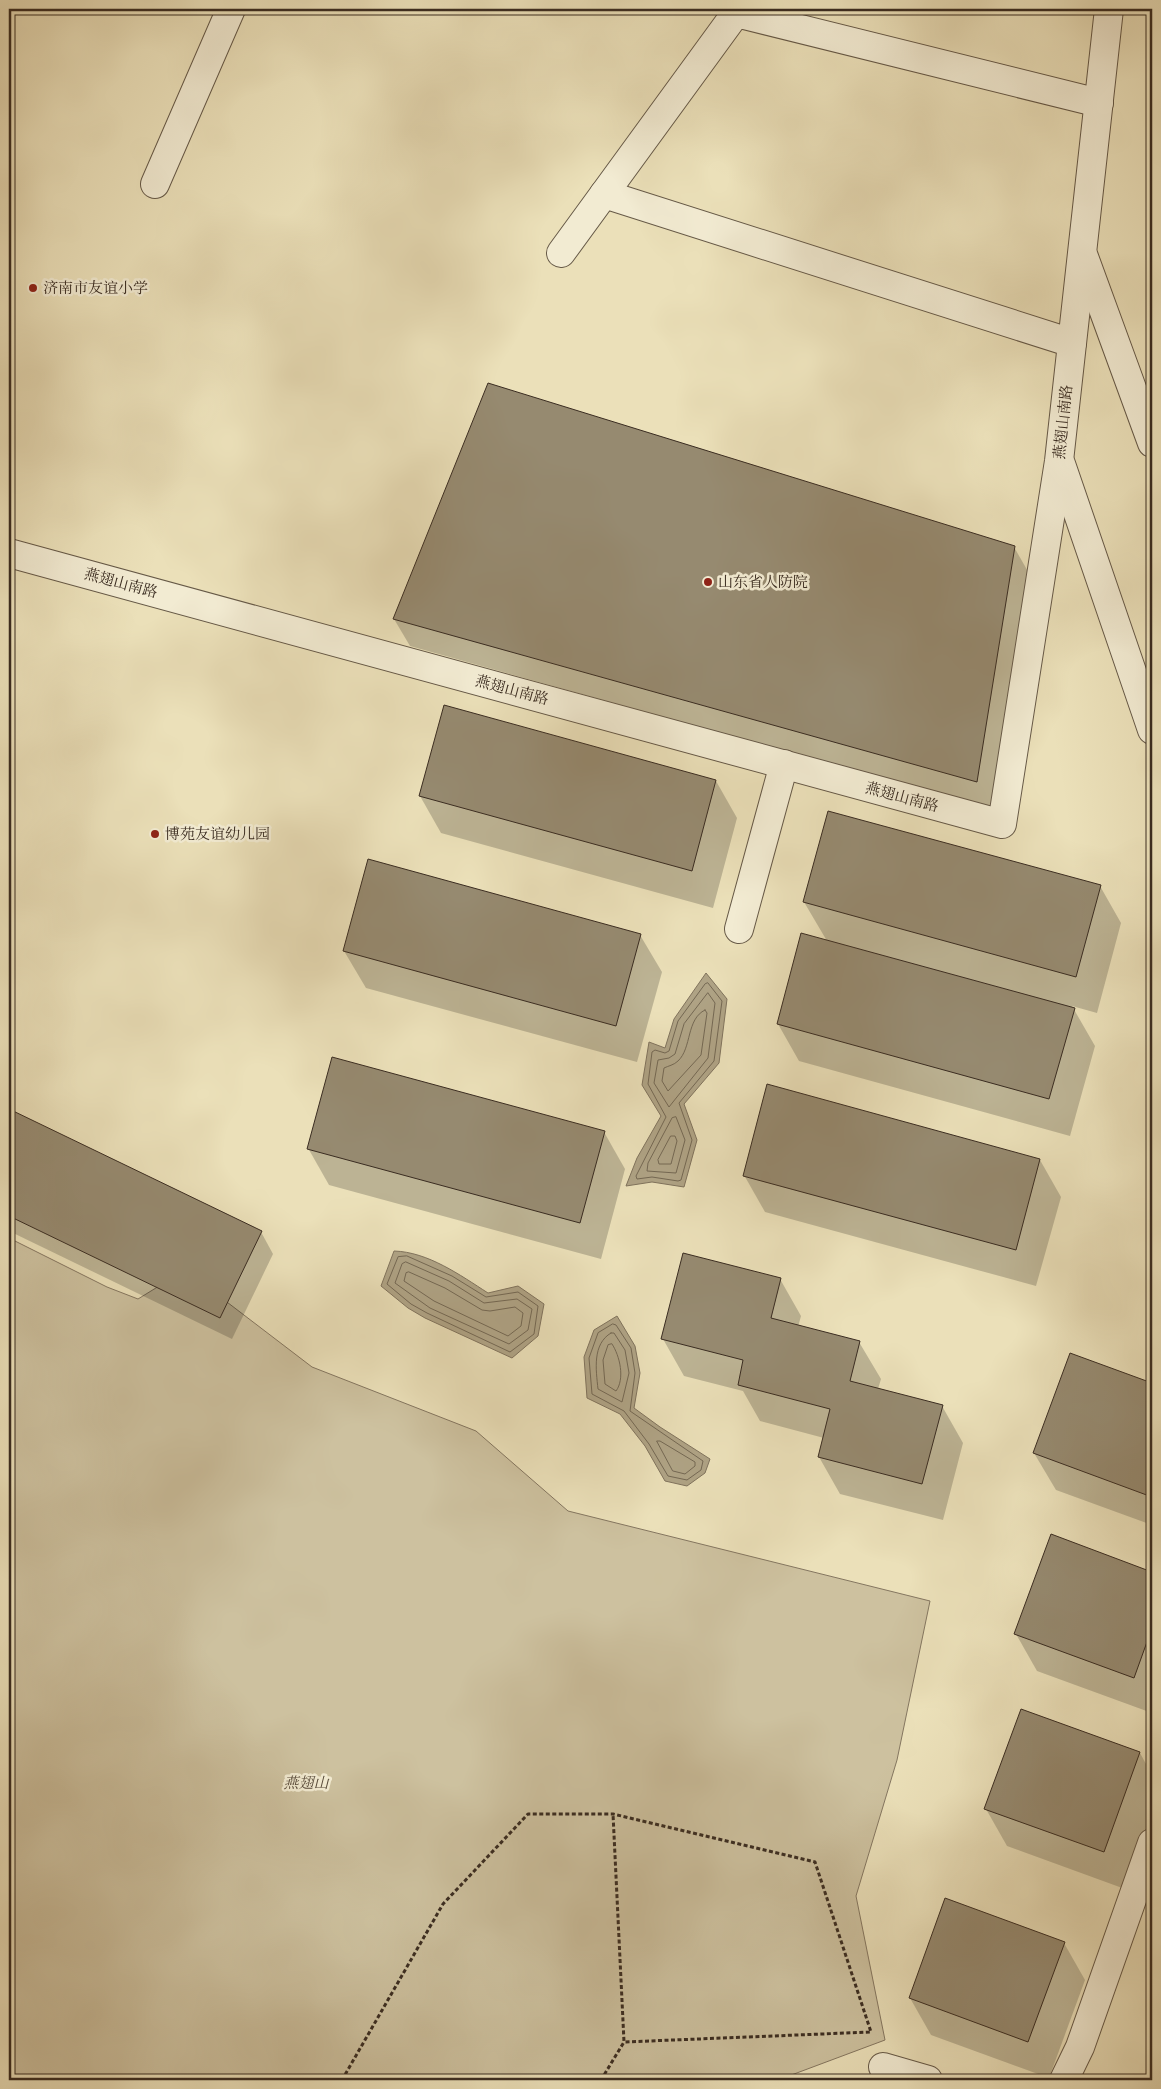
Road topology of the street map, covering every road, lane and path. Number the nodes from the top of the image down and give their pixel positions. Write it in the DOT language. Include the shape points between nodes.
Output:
graph roads {
  1 [pos="231,9"];
  2 [pos="1109,9"];
  3 [pos="1098,104"];
  4 [pos="155,184"];
  5 [pos="604,194"];
  6 [pos="1082,251"];
  7 [pos="561,253"];
  8 [pos="1072,343"];
  9 [pos="1152,443"];
  10 [pos="1060,460"];
  11 [pos="9,553"];
  12 [pos="1152,730"];
  13 [pos="784,764"];
  14 [pos="739,929"];
  15 [pos="613,1814"];
  16 [pos="1152,1843"];
  17 [pos="624,2042"];
  18 [pos="883,2067"];
  19 [pos="342,2080"];
  20 [pos="601,2080"];
  21 [pos="928,2080"];
  22 [pos="1064,2080"];
  1 -- 4 [label="street"];
  2 -- 3 [label="street, 燕翅山南路"];
  3 -- 5 [label="street" via="736,13"];
  3 -- 6 [label="street, 燕翅山南路"];
  5 -- 7 [label="street"];
  5 -- 8 [label="street"];
  6 -- 8 [label="street, 燕翅山南路"];
  6 -- 9 [label="street"];
  8 -- 10 [label="street, 燕翅山南路"];
  10 -- 12 [label="street"];
  10 -- 13 [label="street, 燕翅山南路" via="1002,824"];
  11 -- 13 [label="street, 燕翅山南路"];
  13 -- 14 [label="street"];
  15 -- 17 [label="path"];
  15 -- 17 [label="path" via="815,1862 871,2032"];
  15 -- 19 [label="path" via="528,1814 443,1904"];
  16 -- 22 [label="street" via="1080,2047"];
  17 -- 20 [label="path"];
  18 -- 21 [label="street"];
}
